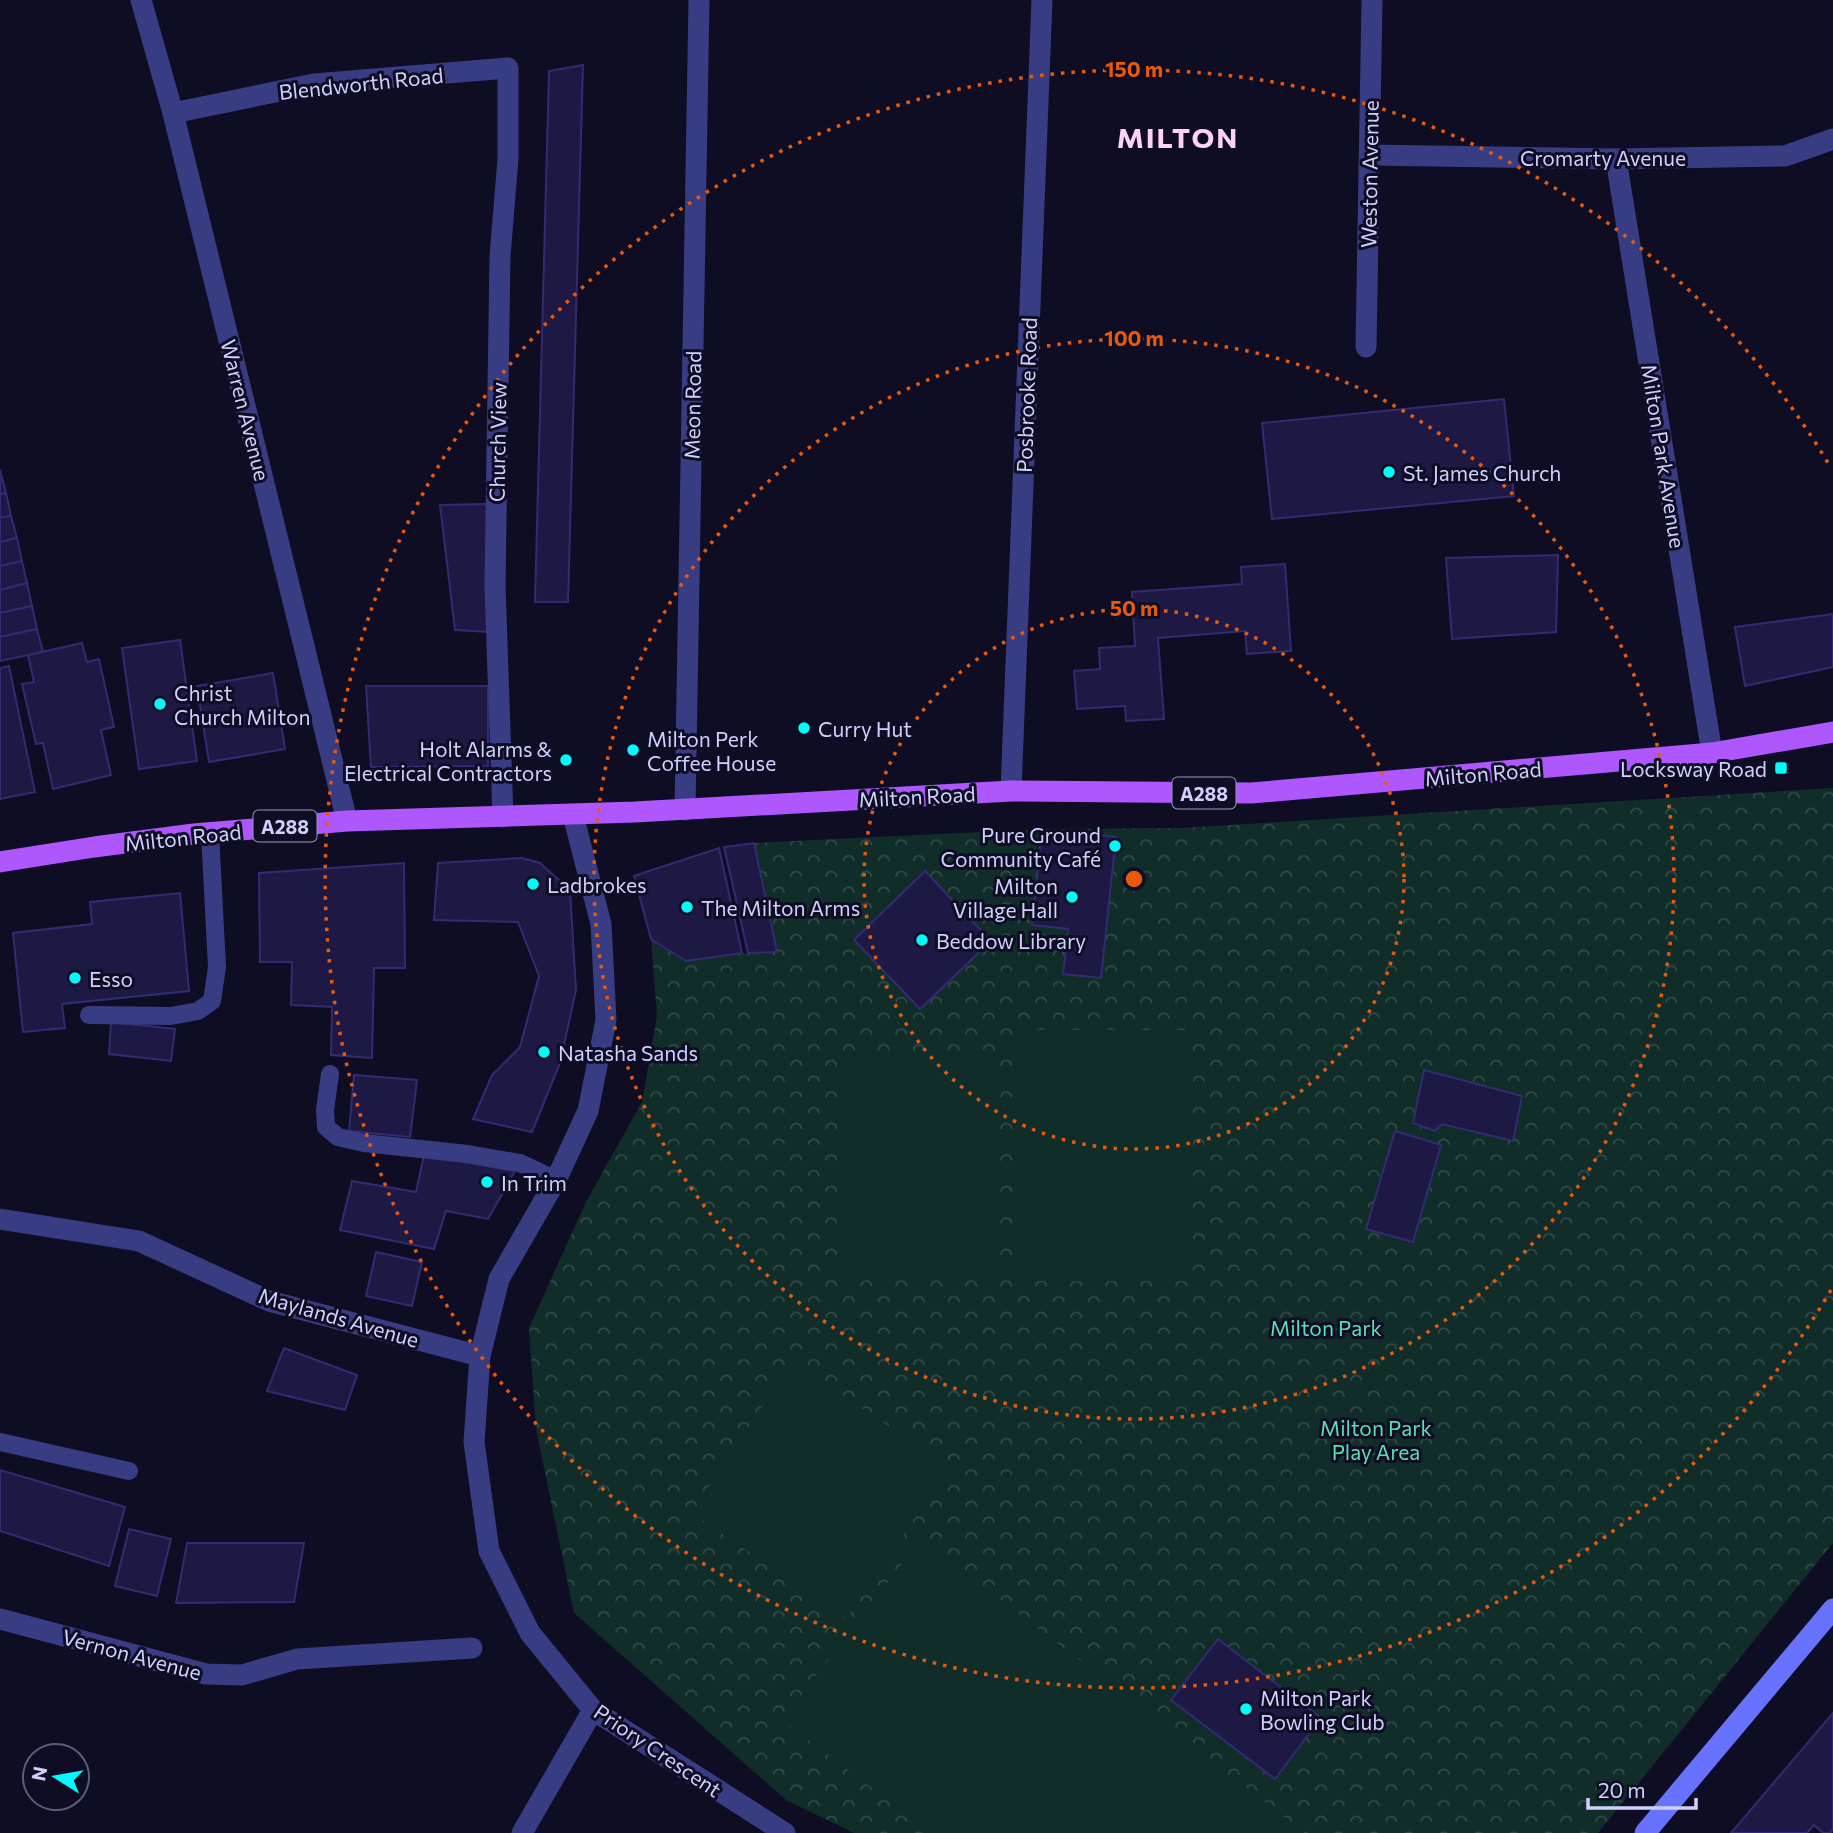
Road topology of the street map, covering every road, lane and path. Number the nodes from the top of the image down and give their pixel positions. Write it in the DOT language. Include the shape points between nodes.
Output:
graph roads {
  1 [pos="141,0"];
  2 [pos="699,0"];
  3 [pos="1042,0"];
  4 [pos="1372,0"];
  5 [pos="508,68"];
  6 [pos="173,113"];
  7 [pos="1833,139"];
  8 [pos="1370,155"];
  9 [pos="1616,159"];
  10 [pos="1366,348"];
  11 [pos="1833,732"];
  12 [pos="1712,753"];
  13 [pos="1011,791"];
  14 [pos="685,810"];
  15 [pos="573,815"];
  16 [pos="503,817"];
  17 [pos="347,821"];
  18 [pos="210,832"];
  19 [pos="0,862"];
  20 [pos="89,1014"];
  21 [pos="330,1074"];
  22 [pos="556,1181"];
  23 [pos="0,1219"];
  24 [pos="480,1356"];
  25 [pos="0,1442"];
  26 [pos="128,1471"];
  27 [pos="1833,1609"];
  28 [pos="0,1619"];
  29 [pos="472,1647"];
  30 [pos="593,1710"];
  31 [pos="522,1833"];
  32 [pos="785,1833"];
  33 [pos="1645,1833"];
  1 -- 6 [label="street, Warren Avenue"];
  2 -- 14 [label="street, Meon Road"];
  3 -- 13 [label="street, Posbrooke Road"];
  4 -- 8 [label="street, Weston Avenue"];
  5 -- 6 [label="street, Blendworth Road" via="314,84"];
  5 -- 16 [label="street, Church View" via="495,586"];
  6 -- 17 [label="street, Warren Avenue"];
  7 -- 9 [label="street, Cromarty Avenue" via="1785,156"];
  8 -- 9 [label="street, Cromarty Avenue"];
  8 -- 10 [label="street, Weston Avenue"];
  9 -- 12 [label="street, Milton Park Avenue"];
  11 -- 12 [label="main road, Milton Road / A288"];
  12 -- 13 [label="main road, Milton Road / A288" via="1251,793"];
  13 -- 14 [label="main road, Milton Road / A288"];
  14 -- 15 [label="main road, Milton Road / A288"];
  15 -- 16 [label="main road, Milton Road / A288"];
  15 -- 22 [label="street, Priory Crescent" via="601,925 606,1020 588,1111"];
  16 -- 17 [label="main road, Milton Road / A288"];
  17 -- 18 [label="main road, Milton Road / A288"];
  18 -- 19 [label="main road, Milton Road / A288"];
  18 -- 20 [label="lane" via="217,967 212,1001 198,1011 171,1016"];
  21 -- 22 [label="lane" via="326,1126 338,1137 520,1163"];
  22 -- 24 [label="street, Priory Crescent" via="499,1279"];
  23 -- 24 [label="street, Maylands Avenue" via="139,1241 269,1301"];
  24 -- 30 [label="street, Priory Crescent" via="474,1442 489,1551 530,1633"];
  25 -- 26 [label="lane"];
  27 -- 33 [label="main road"];
  28 -- 29 [label="street, Vernon Avenue" via="206,1674 242,1675 297,1659"];
  30 -- 31 [label="street"];
  30 -- 32 [label="street, Priory Crescent"];
}
